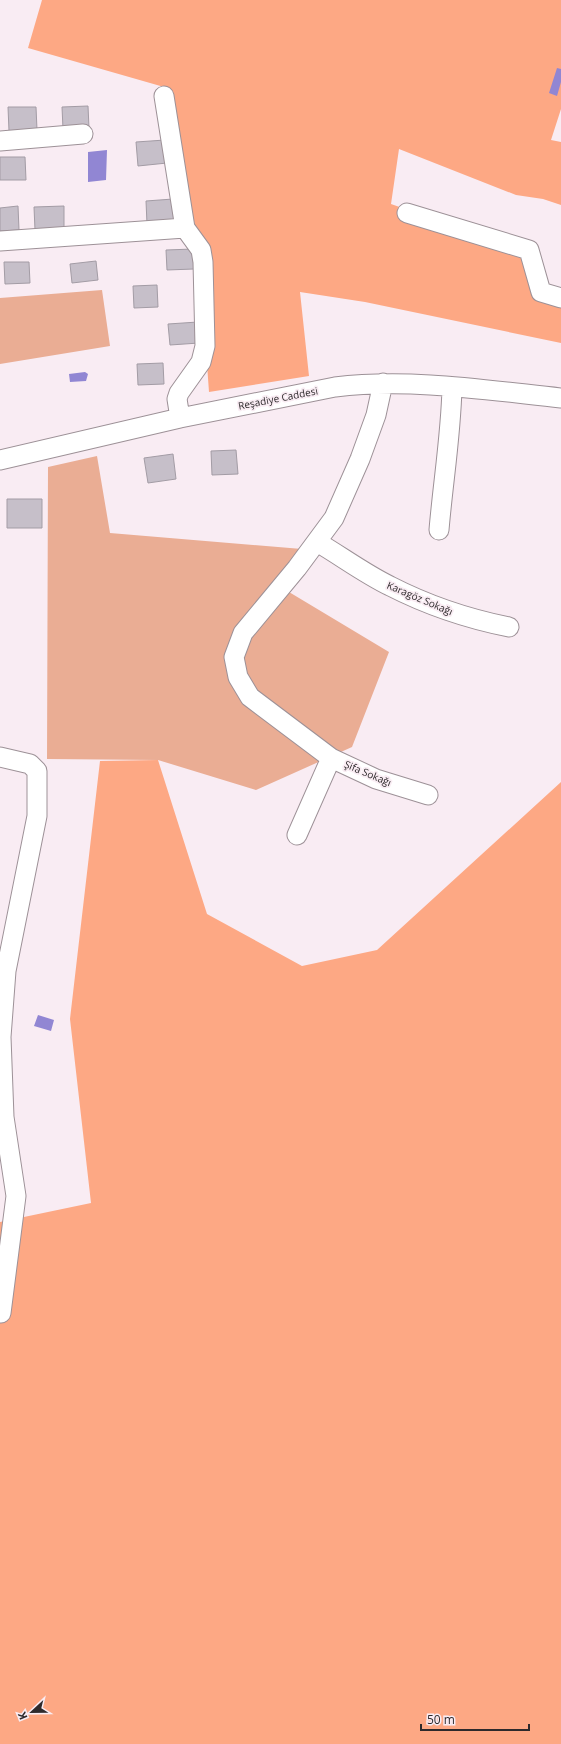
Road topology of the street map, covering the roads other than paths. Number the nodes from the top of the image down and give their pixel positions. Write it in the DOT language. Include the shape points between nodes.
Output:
graph roads {
  1 [pos="164,96"];
  2 [pos="82,134"];
  3 [pos="0,141"];
  4 [pos="407,213"];
  5 [pos="185,228"];
  6 [pos="0,241"];
  7 [pos="561,298"];
  8 [pos="383,383"];
  9 [pos="452,387"];
  10 [pos="561,398"];
  11 [pos="180,418"];
  12 [pos="0,460"];
  13 [pos="439,530"];
  14 [pos="317,542"];
  15 [pos="509,627"];
  16 [pos="0,757"];
  17 [pos="331,758"];
  18 [pos="428,794"];
  19 [pos="297,835"];
  20 [pos="1,1067"];
  21 [pos="1,1313"];
  1 -- 5 [label="street"];
  2 -- 3 [label="street"];
  4 -- 7 [label="street" via="530,250 541,292"];
  5 -- 6 [label="street"];
  5 -- 11 [label="street" via="200,250 203,262 205,346 201,362 179,392 177,398"];
  8 -- 9 [label="street, Reşadiye Caddesi"];
  8 -- 11 [label="street, Reşadiye Caddesi" via="335,387"];
  8 -- 14 [label="street, Şifa Sokağı" via="376,415 360,459 334,518"];
  9 -- 10 [label="street, Reşadiye Caddesi"];
  9 -- 13 [label="street"];
  11 -- 12 [label="street, Reşadiye Caddesi"];
  14 -- 15 [label="street, Karagöz Sokağı" via="390,586 483,622"];
  14 -- 17 [label="street, Şifa Sokağı" via="243,633 234,657 238,677 250,697"];
  16 -- 20 [label="street" via="30,764 37,771 38,778 37,816 6,972"];
  17 -- 18 [label="street, Şifa Sokağı" via="376,779"];
  17 -- 19 [label="street"];
  20 -- 21 [label="street" via="4,1117 16,1196"];
}
